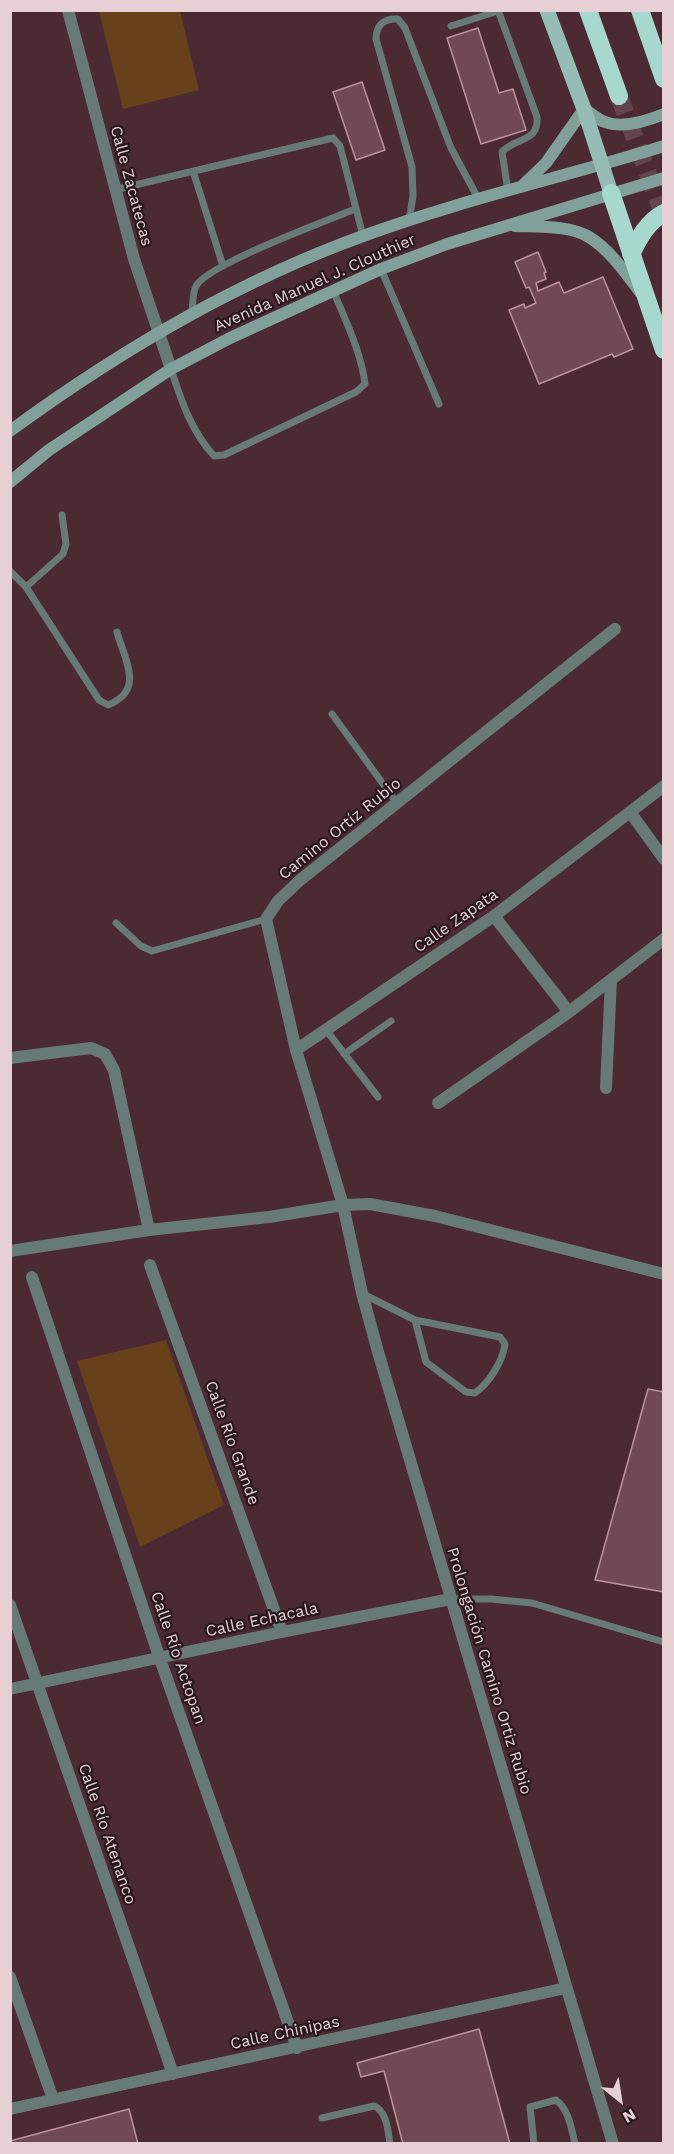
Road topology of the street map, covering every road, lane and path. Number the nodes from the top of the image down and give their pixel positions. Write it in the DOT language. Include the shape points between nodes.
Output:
graph roads {
  1 [pos="68,10"];
  2 [pos="548,10"];
  3 [pos="588,10"];
  4 [pos="640,10"];
  5 [pos="498,11"];
  6 [pos="451,26"];
  7 [pos="663,80"];
  8 [pos="619,96"];
  9 [pos="584,109"];
  10 [pos="663,114"];
  11 [pos="663,146"];
  12 [pos="602,165"];
  13 [pos="193,171"];
  14 [pos="663,178"];
  15 [pos="514,189"];
  16 [pos="114,190"];
  17 [pos="611,193"];
  18 [pos="479,200"];
  19 [pos="355,209"];
  20 [pos="663,213"];
  21 [pos="409,221"];
  22 [pos="508,225"];
  23 [pos="363,236"];
  24 [pos="631,254"];
  25 [pos="223,266"];
  26 [pos="381,269"];
  27 [pos="333,290"];
  28 [pos="646,302"];
  29 [pos="192,314"];
  30 [pos="160,331"];
  31 [pos="663,350"];
  32 [pos="171,369"];
  33 [pos="439,404"];
  34 [pos="10,431"];
  35 [pos="10,482"];
  36 [pos="62,515"];
  37 [pos="10,571"];
  38 [pos="26,587"];
  39 [pos="615,629"];
  40 [pos="117,632"];
  41 [pos="332,714"];
  42 [pos="663,786"];
  43 [pos="397,803"];
  44 [pos="630,812"];
  45 [pos="663,859"];
  46 [pos="494,916"];
  47 [pos="266,919"];
  48 [pos="116,923"];
  49 [pos="663,939"];
  50 [pos="611,980"];
  51 [pos="568,1012"];
  52 [pos="391,1021"];
  53 [pos="326,1030"];
  54 [pos="296,1050"];
  55 [pos="344,1054"];
  56 [pos="10,1058"];
  57 [pos="606,1088"];
  58 [pos="378,1097"];
  59 [pos="438,1103"];
  60 [pos="343,1205"];
  61 [pos="149,1230"];
  62 [pos="10,1251"];
  63 [pos="150,1265"];
  64 [pos="663,1274"];
  65 [pos="32,1277"];
  66 [pos="362,1293"];
  67 [pos="415,1320"];
  68 [pos="451,1599"];
  69 [pos="10,1605"];
  70 [pos="282,1632"];
  71 [pos="663,1642"];
  72 [pos="160,1659"];
  73 [pos="38,1684"];
  74 [pos="10,1689"];
  75 [pos="10,1977"];
  76 [pos="566,1988"];
  77 [pos="297,2048"];
  78 [pos="173,2074"];
  79 [pos="53,2098"];
  80 [pos="10,2109"];
  81 [pos="322,2118"];
  82 [pos="390,2144"];
  83 [pos="534,2144"];
  84 [pos="575,2144"];
  85 [pos="613,2144"];
  1 -- 16 [label="street, Calle Zacatecas"];
  2 -- 9 [label="main road"];
  3 -- 8 [label="highway"];
  4 -- 7 [label="highway"];
  5 -- 6 [label="lane"];
  5 -- 15 [label="lane" via="537,117 534,133 502,152"];
  9 -- 10 [label="main road" via="606,123 647,121"];
  9 -- 12 [label="main road"];
  9 -- 15 [label="main road" via="546,164"];
  11 -- 12 [label="main road, Avenida Manuel J. Clouthier"];
  12 -- 15 [label="main road, Avenida Manuel J. Clouthier"];
  12 -- 17 [label="main road"];
  13 -- 16 [label="lane"];
  13 -- 19 [label="lane" via="333,138 340,146"];
  13 -- 25 [label="lane"];
  14 -- 17 [label="main road, Avenida Manuel J. Clouthier"];
  15 -- 18 [label="main road, Avenida Manuel J. Clouthier"];
  16 -- 30 [label="street, Calle Zacatecas"];
  17 -- 22 [label="main road, Avenida Manuel J. Clouthier"];
  17 -- 24 [label="highway"];
  18 -- 21 [label="main road, Avenida Manuel J. Clouthier"];
  18 -- 21 [label="lane" via="451,148 405,28 398,19 390,19 376,29 376,39 412,167"];
  19 -- 23 [label="lane"];
  19 -- 25 [label="lane"];
  20 -- 24 [label="highway" via="645,229"];
  21 -- 23 [label="main road, Avenida Manuel J. Clouthier"];
  22 -- 26 [label="main road, Avenida Manuel J. Clouthier"];
  22 -- 28 [label="main road" via="570,230 588,236 606,251"];
  23 -- 29 [label="main road, Avenida Manuel J. Clouthier" via="261,278"];
  24 -- 28 [label="highway"];
  25 -- 29 [label="lane" via="196,286"];
  26 -- 27 [label="main road, Avenida Manuel J. Clouthier"];
  26 -- 33 [label="lane"];
  27 -- 32 [label="main road, Avenida Manuel J. Clouthier"];
  27 -- 32 [label="lane" via="365,384 346,397 224,455 214,456 184,410"];
  28 -- 31 [label="highway"];
  29 -- 30 [label="main road, Avenida Manuel J. Clouthier"];
  30 -- 32 [label="street, Calle Zacatecas"];
  30 -- 34 [label="main road, Avenida Manuel J. Clouthier"];
  32 -- 35 [label="main road, Avenida Manuel J. Clouthier" via="49,450"];
  36 -- 38 [label="lane" via="66,544 63,554"];
  37 -- 38 [label="lane"];
  38 -- 40 [label="lane" via="99,700 108,705 123,696 131,682"];
  39 -- 43 [label="street, Camino Ortíz Rubio"];
  41 -- 43 [label="lane"];
  42 -- 44 [label="street, Calle Zapata"];
  43 -- 47 [label="street, Camino Ortíz Rubio" via="299,881"];
  44 -- 45 [label="street"];
  44 -- 46 [label="street, Calle Zapata"];
  46 -- 51 [label="street"];
  46 -- 53 [label="street, Calle Zapata"];
  47 -- 48 [label="lane" via="152,951"];
  47 -- 54 [label="street"];
  49 -- 50 [label="street"];
  50 -- 51 [label="street"];
  50 -- 57 [label="street"];
  51 -- 59 [label="street"];
  52 -- 55 [label="lane"];
  53 -- 54 [label="street, Calle Zapata"];
  53 -- 55 [label="lane"];
  54 -- 60 [label="street"];
  55 -- 58 [label="lane"];
  56 -- 61 [label="street" via="91,1048 105,1054 114,1070"];
  60 -- 61 [label="street" via="290,1215"];
  60 -- 64 [label="street" via="402,1209"];
  60 -- 66 [label="street, Prolongación Camino Ortiz Rubio"];
  61 -- 62 [label="street"];
  63 -- 70 [label="street, Calle Río Grande"];
  65 -- 72 [label="street, Calle Río Actopan"];
  66 -- 67 [label="lane"];
  66 -- 68 [label="street, Prolongación Camino Ortiz Rubio"];
  67 -- 67 [label="lane" via="426,1362 466,1392 476,1393 484,1387 504,1353 505,1344 500,1337"];
  68 -- 70 [label="street, Calle Echacala"];
  68 -- 71 [label="lane" via="532,1603"];
  68 -- 76 [label="street, Prolongación Camino Ortiz Rubio"];
  69 -- 73 [label="street, Calle Río Atenanco"];
  70 -- 72 [label="street, Calle Echacala"];
  72 -- 73 [label="street, Calle Echacala"];
  72 -- 77 [label="street, Calle Río Actopan"];
  73 -- 74 [label="street, Calle Echacala"];
  73 -- 78 [label="street, Calle Río Atenanco"];
  75 -- 79 [label="street"];
  76 -- 77 [label="street, Calle Chinipas"];
  76 -- 85 [label="street, Prolongación Camino Ortiz Rubio"];
  77 -- 78 [label="street, Calle Chinipas"];
  78 -- 79 [label="street, Calle Chinipas"];
  79 -- 80 [label="street, Calle Chinipas"];
  81 -- 82 [label="lane" via="379,2107"];
  83 -- 84 [label="lane" via="530,2107 556,2100 567,2112"];
}
